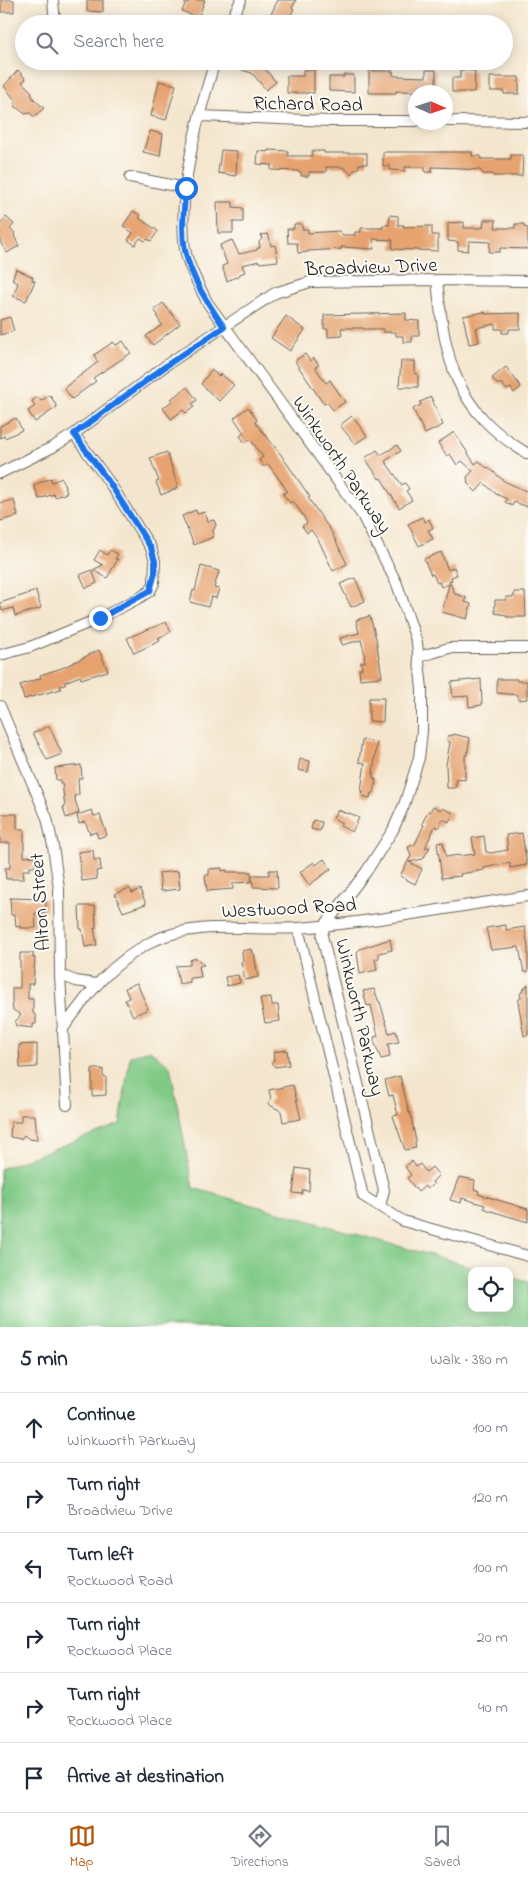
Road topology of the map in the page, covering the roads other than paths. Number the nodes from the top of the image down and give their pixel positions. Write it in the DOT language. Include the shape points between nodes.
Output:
graph roads {
  1 [pos="53,0"];
  2 [pos="241,0"];
  3 [pos="54,15"];
  4 [pos="234,15"];
  5 [pos="213,70"];
  6 [pos="200,116"];
  7 [pos="408,121"];
  8 [pos="453,121"];
  9 [pos="528,122"];
  10 [pos="130,177"];
  11 [pos="186,188"];
  12 [pos="437,280"];
  13 [pos="528,281"];
  14 [pos="224,327"];
  15 [pos="74,434"];
  16 [pos="528,454"];
  17 [pos="0,472"];
  18 [pos="528,648"];
  19 [pos="0,655"];
  20 [pos="418,657"];
  21 [pos="0,706"];
  22 [pos="528,896"];
  23 [pos="325,925"];
  24 [pos="298,928"];
  25 [pos="60,975"];
  26 [pos="96,984"];
  27 [pos="62,1030"];
  28 [pos="67,1106"];
  29 [pos="380,1206"];
  30 [pos="528,1256"];
  1 -- 3 [label="street"];
  2 -- 4 [label="street"];
  5 -- 6 [label="street, Winkworth Parkway"];
  6 -- 7 [label="street, Richard Road"];
  6 -- 11 [label="street, Winkworth Parkway"];
  8 -- 9 [label="street"];
  10 -- 11 [label="street"];
  11 -- 14 [label="street, Winkworth Parkway" via="185,250 207,302"];
  12 -- 13 [label="street, Broadview Drive"];
  12 -- 14 [label="street, Broadview Drive" via="310,282 275,293"];
  12 -- 16 [label="street" via="444,343 460,387 478,413"];
  14 -- 15 [label="street, Broadview Drive"];
  14 -- 20 [label="street, Winkworth Parkway" via="362,515 397,584"];
  15 -- 17 [label="street, Broadview Drive"];
  15 -- 19 [label="street" via="151,548 154,583 150,591 100,618 30,647"];
  18 -- 20 [label="street" via="449,648"];
  20 -- 23 [label="street, Winkworth Parkway" via="422,732 419,758 404,805 393,830 366,872"];
  21 -- 25 [label="street, Alton Street" via="47,818 59,889"];
  22 -- 23 [label="street, Westwood Road"];
  23 -- 24 [label="street, Westwood Road"];
  23 -- 29 [label="street, Winkworth Parkway" via="322,936 384,1190"];
  24 -- 26 [label="street, Westwood Road" via="207,928 176,934 132,954"];
  24 -- 29 [label="street, Winkworth Parkway" via="363,1196"];
  25 -- 26 [label="street"];
  25 -- 27 [label="street, Alton Street"];
  26 -- 27 [label="street, Westwood Road"];
  27 -- 28 [label="street, Alton Street"];
  29 -- 30 [label="street, Winkworth Parkway" via="403,1221"];
}
